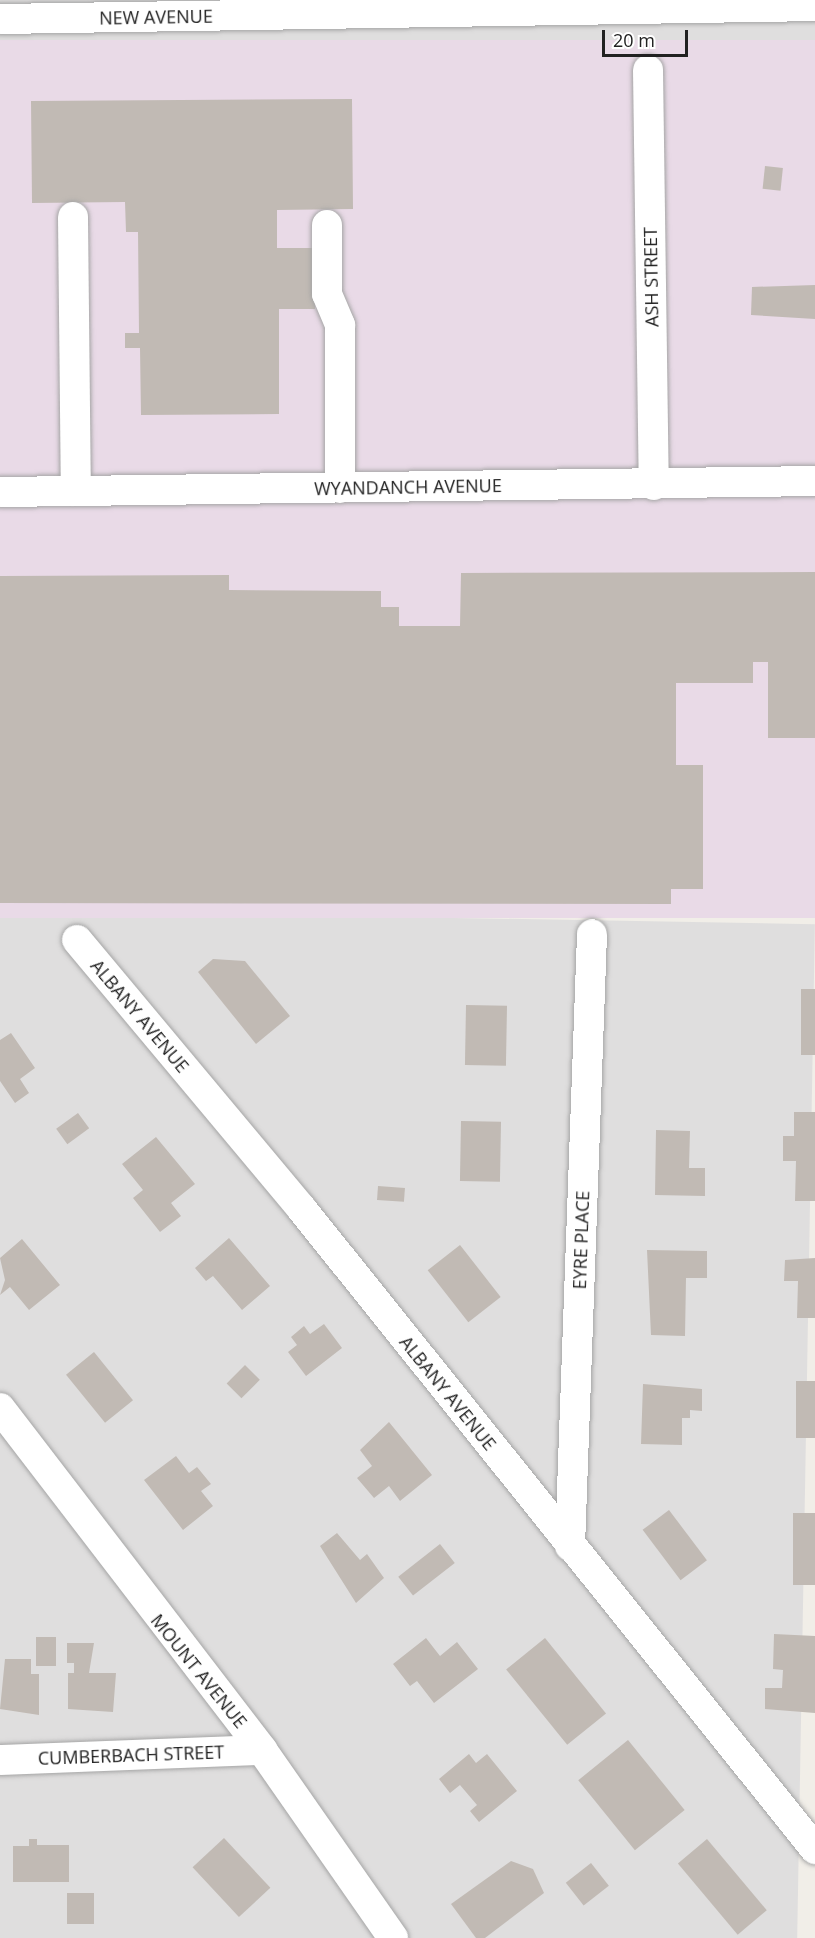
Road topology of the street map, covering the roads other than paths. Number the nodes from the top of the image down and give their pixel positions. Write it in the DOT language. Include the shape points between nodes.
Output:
graph roads {
  1 [pos="815,6"];
  2 [pos="0,19"];
  3 [pos="648,70"];
  4 [pos="74,217"];
  5 [pos="327,225"];
  6 [pos="815,481"];
  7 [pos="654,485"];
  8 [pos="340,488"];
  9 [pos="76,491"];
  10 [pos="0,492"];
  11 [pos="592,934"];
  12 [pos="77,940"];
  13 [pos="0,1408"];
  14 [pos="10,1435"];
  15 [pos="570,1546"];
  16 [pos="262,1750"];
  17 [pos="0,1760"];
  18 [pos="815,1849"];
  19 [pos="393,1938"];
  1 -- 2 [label="street, NEW AVENUE"];
  3 -- 7 [label="street, ASH STREET"];
  4 -- 9 [label="street"];
  5 -- 8 [label="street" via="327,294 340,325"];
  6 -- 7 [label="street, WYANDANCH AVENUE"];
  7 -- 8 [label="street, WYANDANCH AVENUE"];
  8 -- 9 [label="street, WYANDANCH AVENUE"];
  9 -- 10 [label="street, WYANDANCH AVENUE"];
  11 -- 15 [label="street, EYRE PLACE"];
  12 -- 15 [label="street, ALBANY AVENUE" via="301,1208"];
  13 -- 14 [label="street, MOUNT AVENUE"];
  14 -- 16 [label="street, MOUNT AVENUE"];
  15 -- 18 [label="street, ALBANY AVENUE"];
  16 -- 17 [label="street, CUMBERBACH STREET"];
  16 -- 19 [label="street, MOUNT AVENUE"];
}
